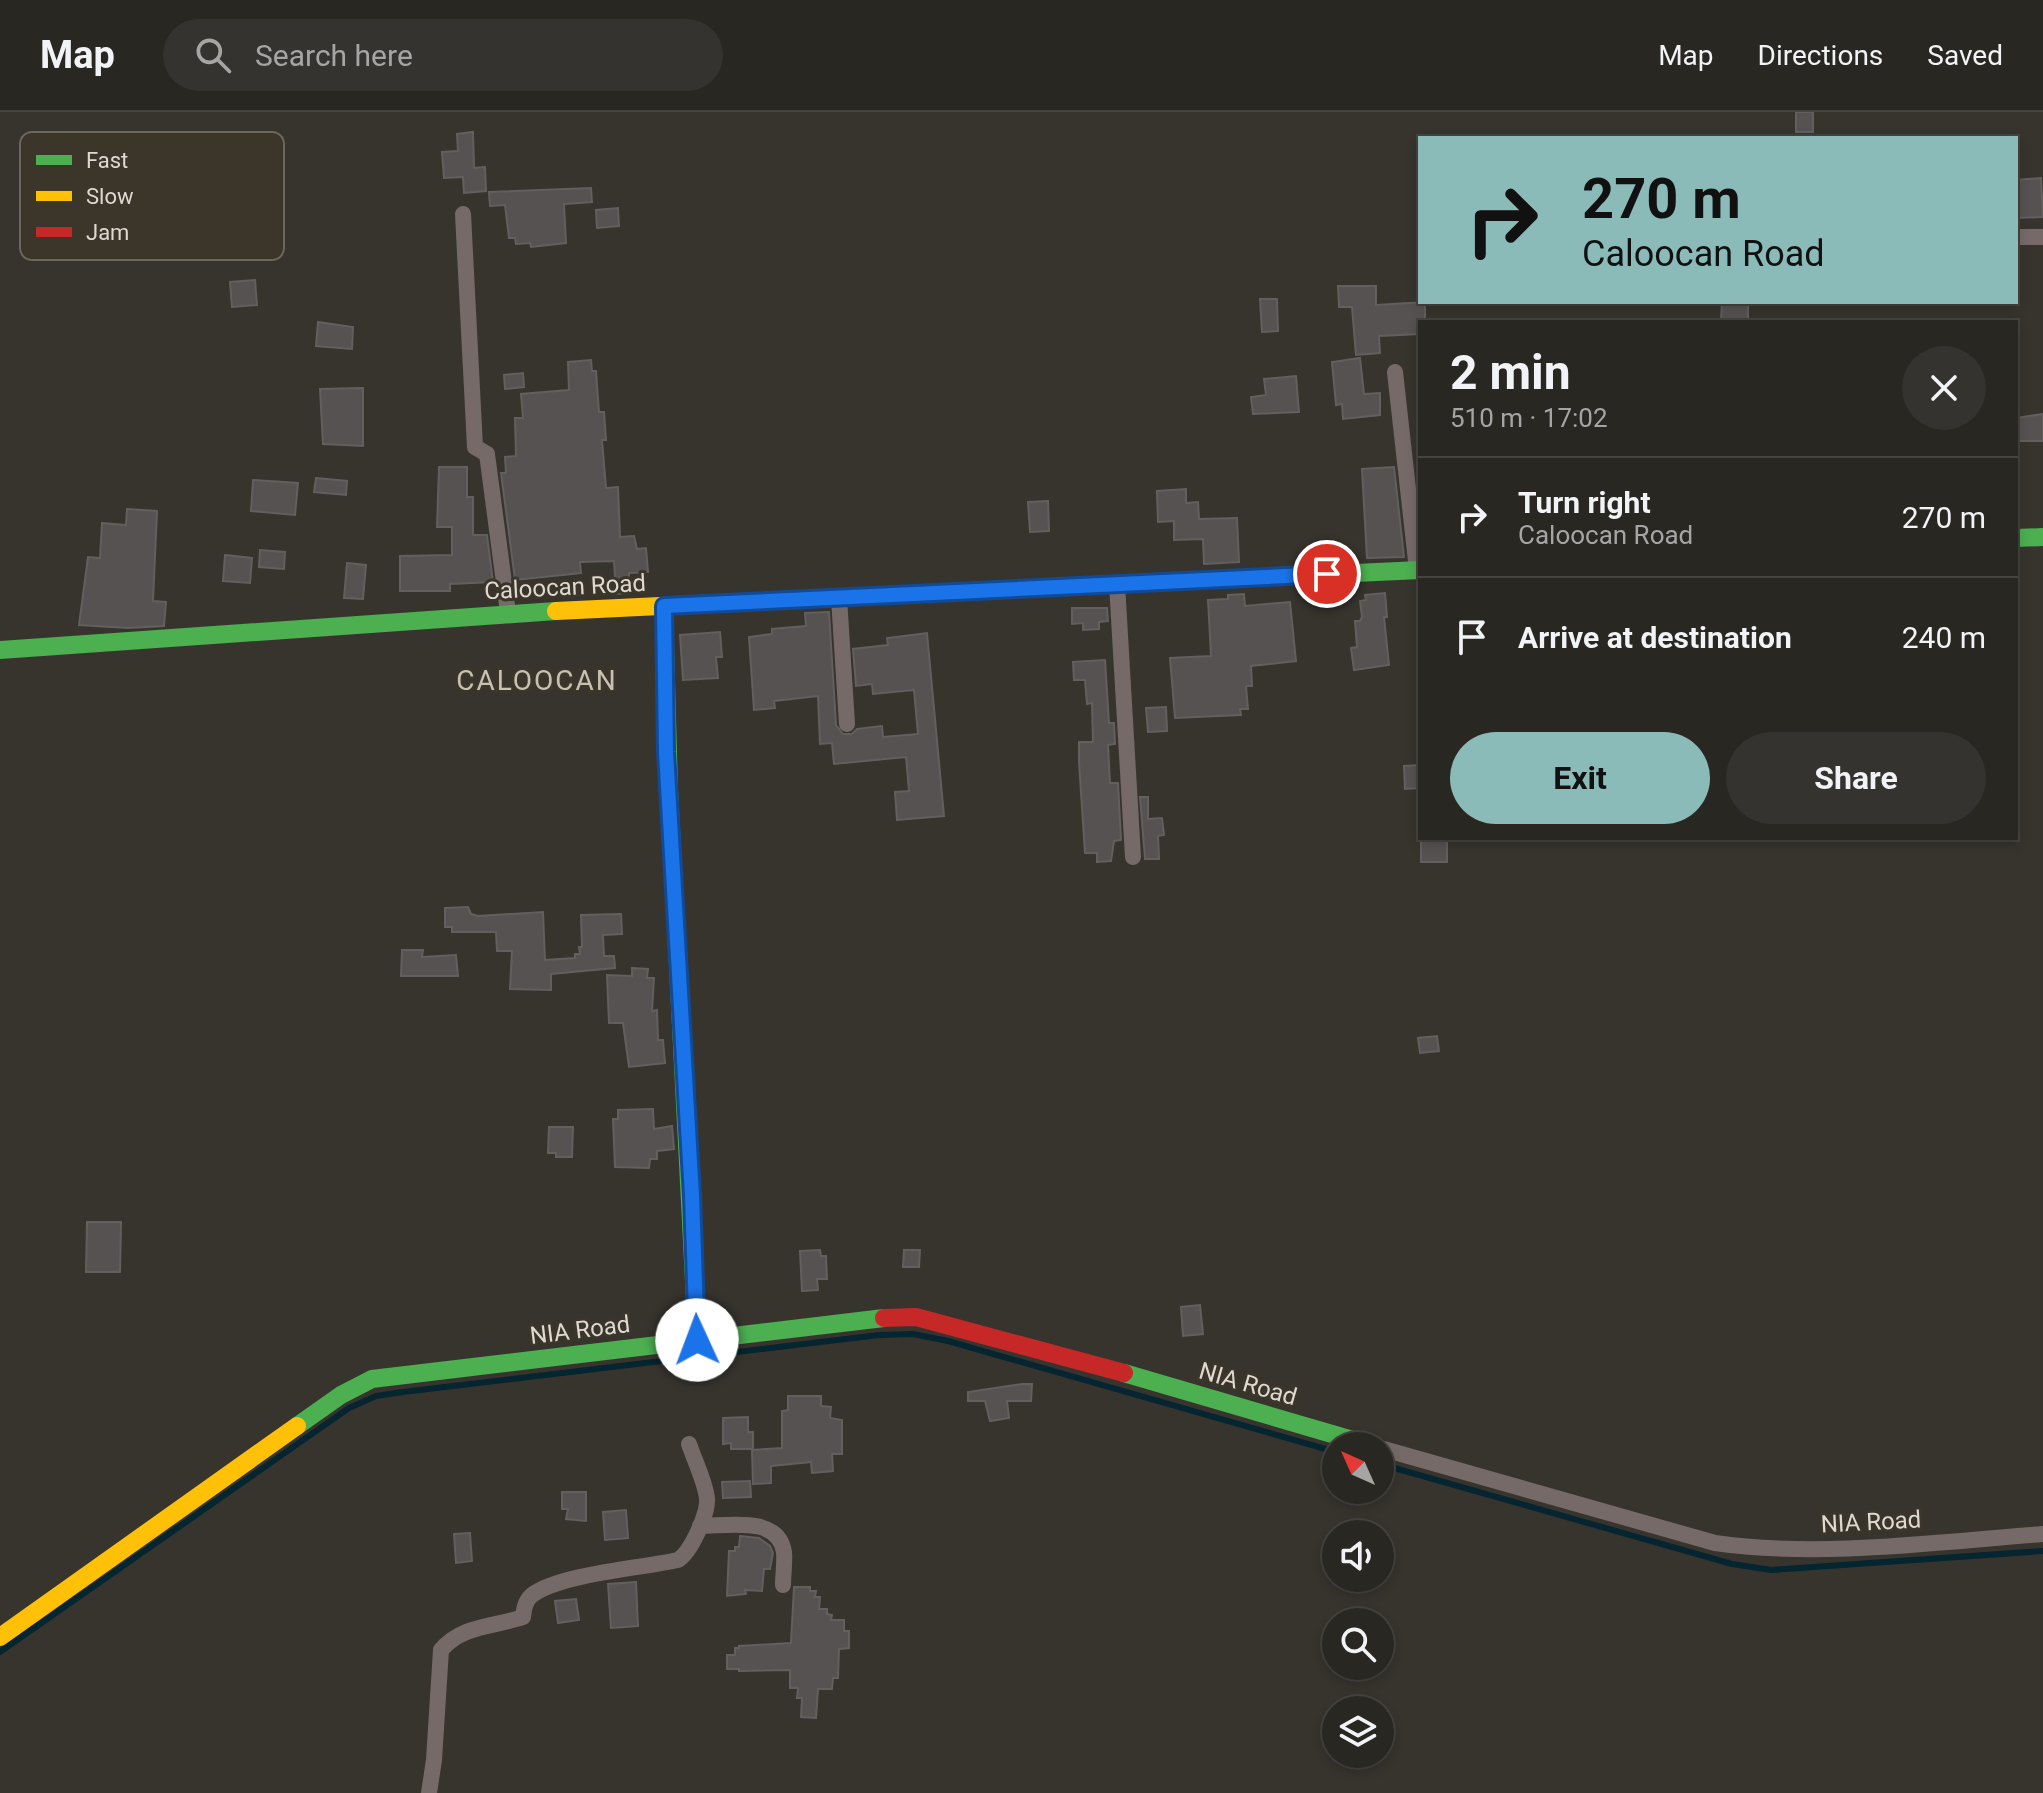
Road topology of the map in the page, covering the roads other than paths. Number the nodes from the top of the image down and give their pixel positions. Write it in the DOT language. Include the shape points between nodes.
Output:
graph roads {
  1 [pos="463,214"];
  2 [pos="2018,237"];
  3 [pos="2043,237"];
  4 [pos="1395,372"];
  5 [pos="2043,537"];
  6 [pos="2018,538"];
  7 [pos="1418,570"];
  8 [pos="1117,584"];
  9 [pos="839,598"];
  10 [pos="664,606"];
  11 [pos="508,613"];
  12 [pos="0,650"];
  13 [pos="847,724"];
  14 [pos="1133,857"];
  15 [pos="697,1340"];
  16 [pos="1326,1432"];
  17 [pos="689,1444"];
  18 [pos="1394,1452"];
  19 [pos="700,1526"];
  20 [pos="2043,1534"];
  21 [pos="783,1585"];
  22 [pos="0,1637"];
  23 [pos="429,1793"];
  1 -- 11 [label="street" via="475,447 487,454"];
  2 -- 3 [label="street"];
  4 -- 7 [label="street"];
  5 -- 6 [label="street"];
  7 -- 8 [label="street, Caloocan Road"];
  8 -- 9 [label="street, Caloocan Road"];
  8 -- 14 [label="street"];
  9 -- 10 [label="street, Caloocan Road"];
  9 -- 13 [label="street"];
  10 -- 11 [label="street, Caloocan Road"];
  10 -- 15 [label="street" via="666,752"];
  11 -- 12 [label="street, Caloocan Road"];
  15 -- 16 [label="street, NIA Road" via="916,1317"];
  15 -- 22 [label="street, NIA Road" via="372,1379 341,1395"];
  17 -- 19 [label="street" via="707,1499"];
  18 -- 20 [label="street, NIA Road" via="1715,1543 1751,1548 1777,1551"];
  19 -- 21 [label="street" via="765,1526 777,1535 784,1551"];
  19 -- 23 [label="street" via="678,1560 573,1578 532,1595 523,1617 451,1638 441,1650"];
}
